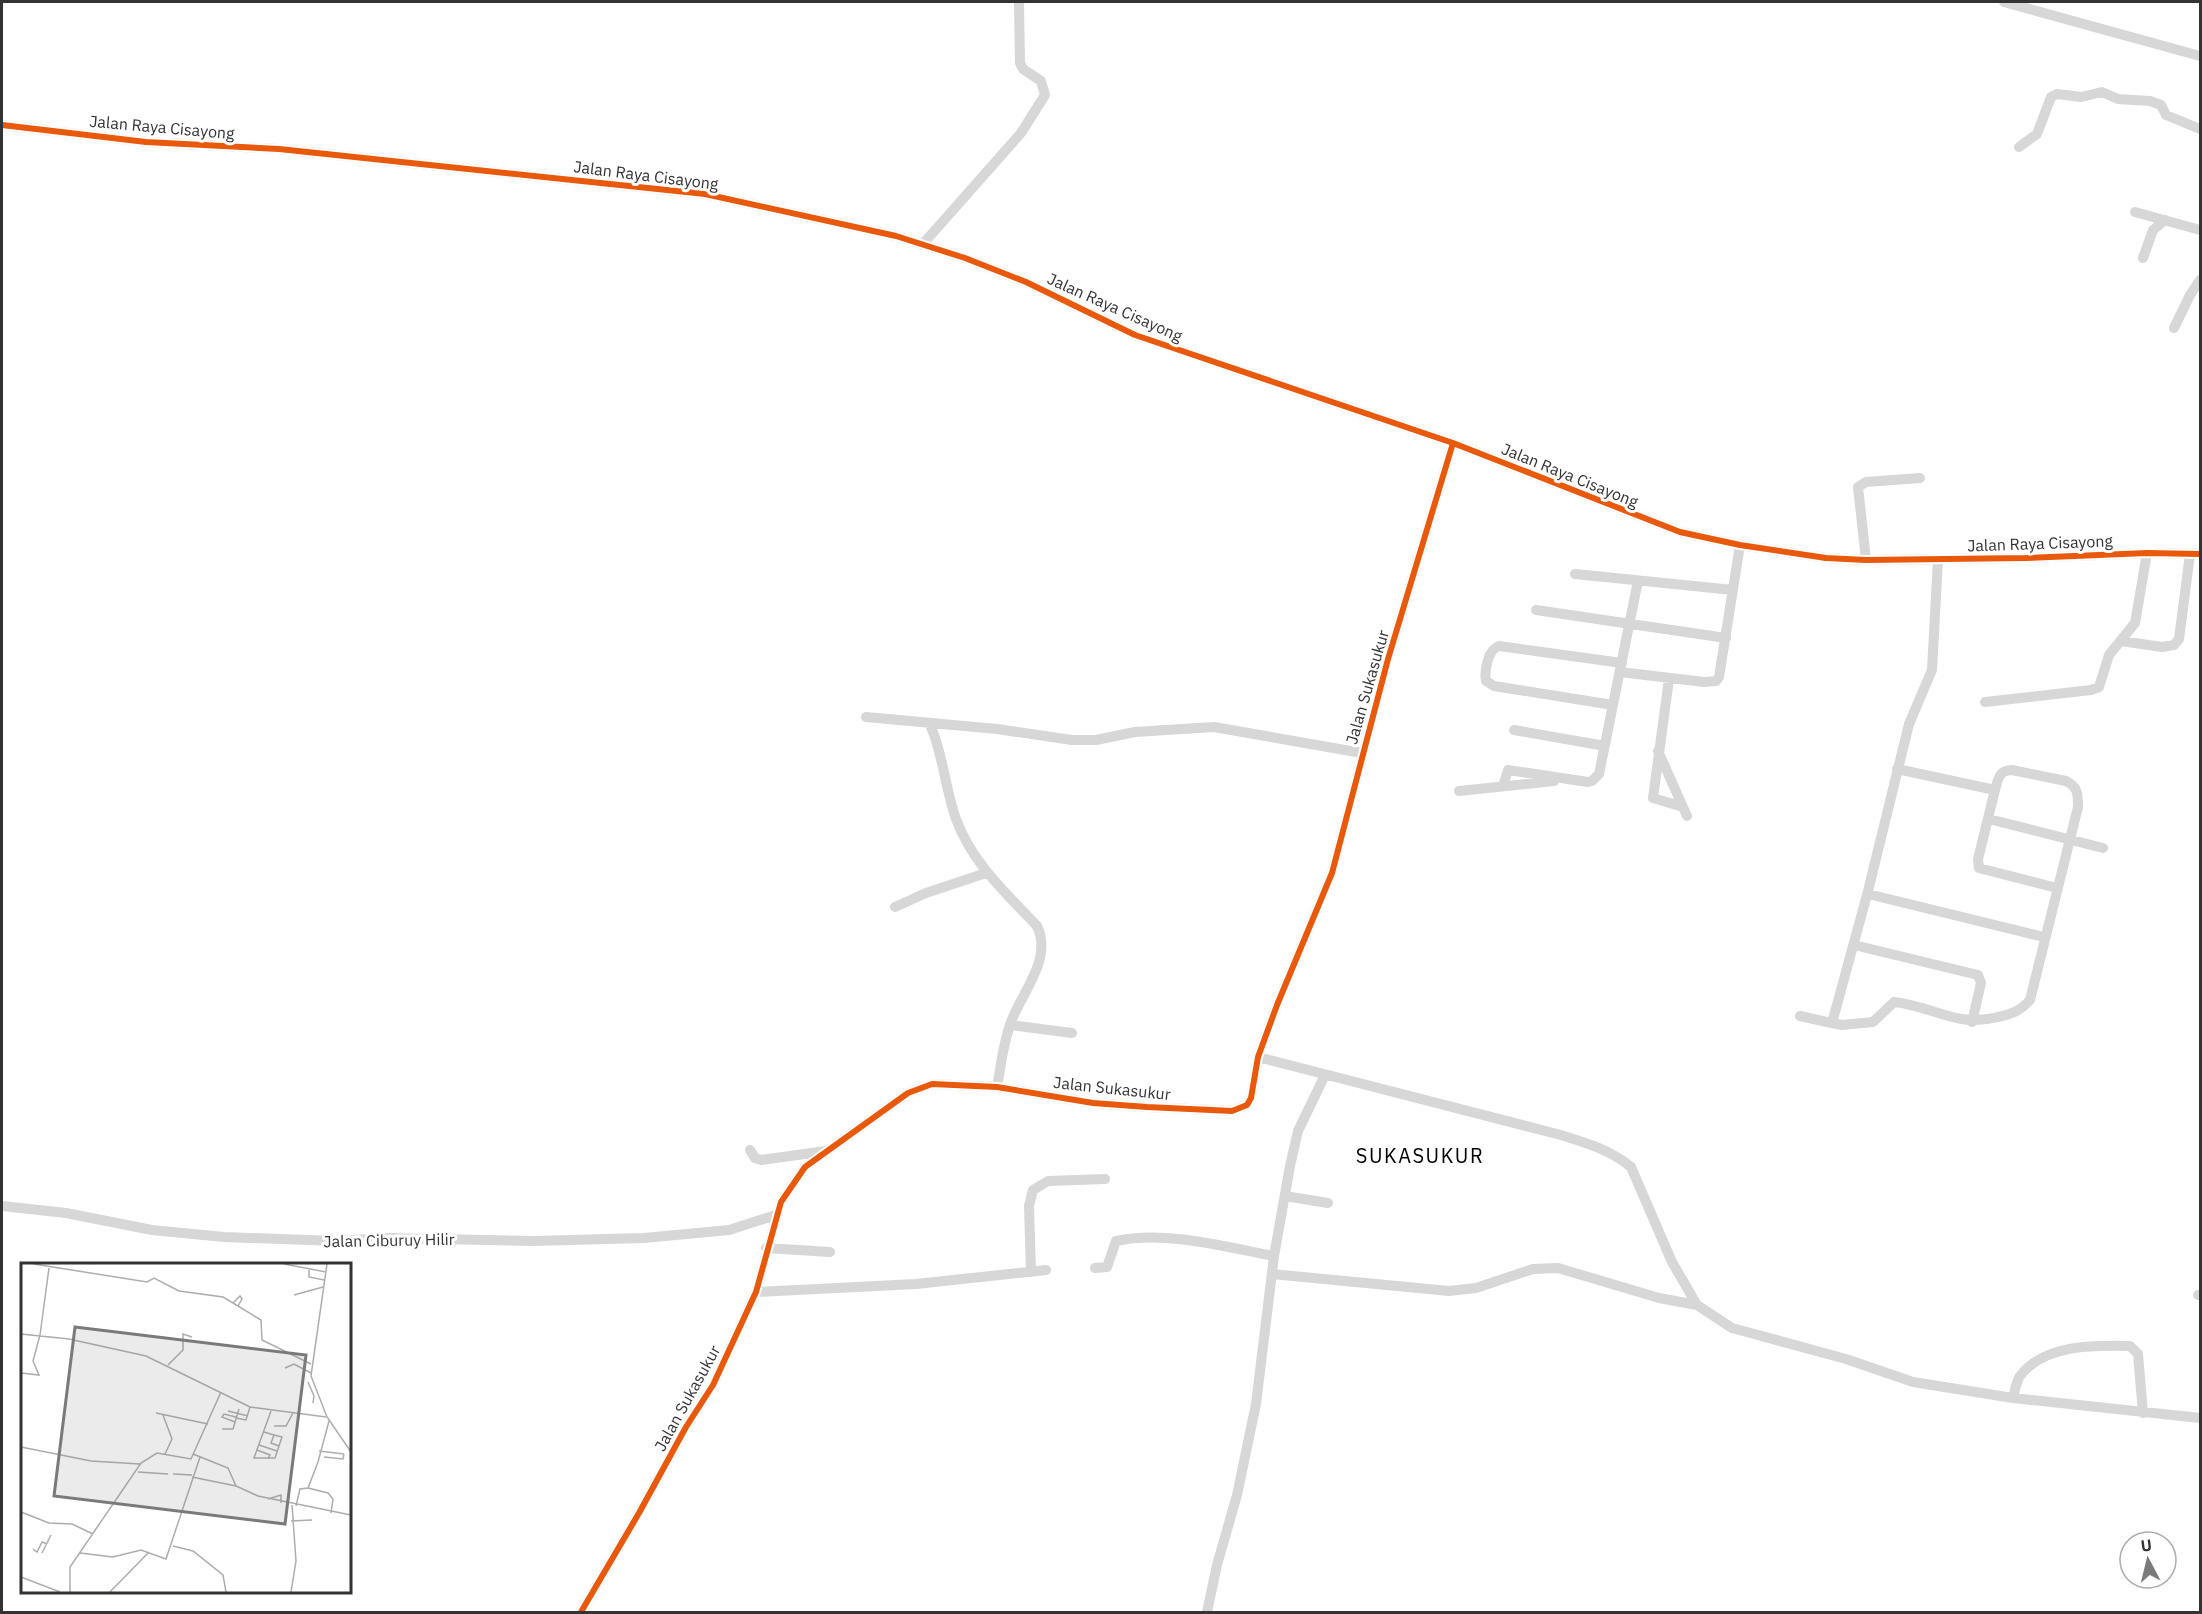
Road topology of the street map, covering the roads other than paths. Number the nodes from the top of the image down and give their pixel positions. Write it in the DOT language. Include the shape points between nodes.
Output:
graph roads {
  1 [pos="1019,2"];
  2 [pos="2004,2"];
  3 [pos="2200,56"];
  4 [pos="2,125"];
  5 [pos="2200,129"];
  6 [pos="2019,147"];
  7 [pos="2135,212"];
  8 [pos="2165,220"];
  9 [pos="2200,230"];
  10 [pos="922,245"];
  11 [pos="2143,258"];
  12 [pos="2200,280"];
  13 [pos="2174,328"];
  14 [pos="1453,443"];
  15 [pos="1920,478"];
  16 [pos="1740,545"];
  17 [pos="2147,553"];
  18 [pos="2195,554"];
  19 [pos="1938,559"];
  20 [pos="1866,560"];
  21 [pos="1575,574"];
  22 [pos="1638,580"];
  23 [pos="1733,590"];
  24 [pos="1536,610"];
  25 [pos="1628,625"];
  26 [pos="1726,638"];
  27 [pos="2121,641"];
  28 [pos="1621,667"];
  29 [pos="1670,679"];
  30 [pos="1984,702"];
  31 [pos="1613,705"];
  32 [pos="866,717"];
  33 [pos="930,725"];
  34 [pos="1514,730"];
  35 [pos="1605,746"];
  36 [pos="1658,751"];
  37 [pos="1362,753"];
  38 [pos="1897,769"];
  39 [pos="1995,790"];
  40 [pos="1459,791"];
  41 [pos="1989,819"];
  42 [pos="2069,839"];
  43 [pos="2103,848"];
  44 [pos="986,873"];
  45 [pos="2057,888"];
  46 [pos="1868,894"];
  47 [pos="895,907"];
  48 [pos="2044,937"];
  49 [pos="1854,945"];
  50 [pos="1800,1016"];
  51 [pos="1972,1022"];
  52 [pos="1832,1023"];
  53 [pos="1010,1025"];
  54 [pos="1072,1033"];
  55 [pos="1258,1058"];
  56 [pos="1325,1075"];
  57 [pos="997,1087"];
  58 [pos="750,1150"];
  59 [pos="829,1150"];
  60 [pos="1105,1179"];
  61 [pos="1285,1196"];
  62 [pos="1328,1203"];
  63 [pos="2,1206"];
  64 [pos="776,1215"];
  65 [pos="766,1248"];
  66 [pos="830,1252"];
  67 [pos="1274,1256"];
  68 [pos="1095,1268"];
  69 [pos="1046,1270"];
  70 [pos="1031,1272"];
  71 [pos="1272,1274"];
  72 [pos="756,1292"];
  73 [pos="1697,1305"];
  74 [pos="2013,1398"];
  75 [pos="2143,1413"];
  76 [pos="2200,1418"];
  77 [pos="581,1612"];
  78 [pos="1207,1612"];
  1 -- 10 [label="street" via="1020,63 1041,81 1045,95 1021,133"];
  2 -- 3 [label="street"];
  4 -- 10 [label="street, Jalan Raya Cisayong" via="146,142 279,149 705,194"];
  5 -- 6 [label="street" via="2166,115 2161,105 2150,101 2118,99 2103,92 2081,97 2058,94 2051,97 2037,134"];
  7 -- 8 [label="street"];
  8 -- 9 [label="street"];
  8 -- 11 [label="street" via="2153,230"];
  10 -- 14 [label="street, Jalan Raya Cisayong" via="1026,282 1136,335"];
  12 -- 13 [label="street"];
  14 -- 16 [label="street, Jalan Raya Cisayong" via="1680,532"];
  14 -- 37 [label="street, Jalan Sukasukur"];
  15 -- 20 [label="street" via="1866,482 1858,487"];
  16 -- 20 [label="street, Jalan Raya Cisayong"];
  16 -- 23 [label="street"];
  17 -- 18 [label="street, Jalan Raya Cisayong"];
  17 -- 19 [label="street, Jalan Raya Cisayong"];
  17 -- 27 [label="street" via="2139,611"];
  18 -- 27 [label="street" via="2179,639 2174,645"];
  19 -- 20 [label="street, Jalan Raya Cisayong"];
  19 -- 38 [label="street" via="1932,670 1909,724"];
  21 -- 22 [label="street"];
  22 -- 23 [label="street"];
  22 -- 25 [label="street"];
  23 -- 26 [label="street"];
  24 -- 25 [label="street"];
  25 -- 26 [label="street"];
  25 -- 28 [label="street"];
  26 -- 29 [label="street" via="1716,681"];
  27 -- 30 [label="street" via="2109,655 2102,684 2095,689"];
  28 -- 29 [label="street"];
  28 -- 31 [label="street"];
  28 -- 31 [label="street" via="1499,646 1491,652 1485,677 1494,686"];
  29 -- 36 [label="street"];
  31 -- 35 [label="street"];
  32 -- 33 [label="street"];
  33 -- 37 [label="street" via="997,729 1072,740 1214,727"];
  33 -- 44 [label="street" via="955,818"];
  34 -- 35 [label="street"];
  35 -- 40 [label="street" via="1592,781 1508,770 1503,786"];
  36 -- 36 [label="street" via="1685,811 1653,798"];
  37 -- 55 [label="street, Jalan Sukasukur" via="1332,873"];
  38 -- 39 [label="street"];
  38 -- 46 [label="street"];
  39 -- 41 [label="street"];
  39 -- 42 [label="street" via="1998,777 2006,770 2074,785 2078,807"];
  41 -- 42 [label="street"];
  41 -- 45 [label="street" via="1979,868"];
  42 -- 43 [label="street"];
  42 -- 45 [label="street"];
  44 -- 47 [label="street"];
  44 -- 53 [label="street" via="1037,926 1042,937 1037,967"];
  45 -- 48 [label="street"];
  46 -- 48 [label="street"];
  46 -- 49 [label="street"];
  48 -- 51 [label="street" via="2030,1000 2013,1013"];
  49 -- 51 [label="street" via="1978,975 1981,983"];
  49 -- 52 [label="street"];
  50 -- 52 [label="street"];
  51 -- 52 [label="street" via="1894,1002 1873,1022"];
  53 -- 54 [label="street"];
  53 -- 57 [label="street"];
  55 -- 56 [label="street"];
  55 -- 57 [label="street, Jalan Sukasukur" via="1251,1098 1241,1110 1093,1103"];
  56 -- 61 [label="street" via="1298,1131"];
  56 -- 73 [label="street" via="1561,1135 1598,1146 1620,1158 1631,1167 1672,1262"];
  57 -- 59 [label="street, Jalan Sukasukur" via="921,1086"];
  58 -- 59 [label="street" via="762,1160"];
  59 -- 64 [label="street, Jalan Sukasukur" via="805,1167"];
  60 -- 70 [label="street" via="1048,1181 1033,1190 1029,1206"];
  61 -- 62 [label="street"];
  61 -- 67 [label="street"];
  63 -- 64 [label="street, Jalan Ciburuy Hilir" via="66,1213 152,1230 338,1241 644,1238 729,1230"];
  64 -- 65 [label="street, Jalan Sukasukur"];
  65 -- 66 [label="street"];
  65 -- 72 [label="street, Jalan Sukasukur"];
  67 -- 68 [label="street" via="1200,1242 1129,1240 1116,1241 1107,1267"];
  67 -- 71 [label="street"];
  69 -- 70 [label="street"];
  70 -- 72 [label="street" via="916,1284"];
  71 -- 73 [label="street" via="1449,1291 1476,1288 1533,1269 1558,1268 1659,1298"];
  71 -- 78 [label="street" via="1254,1414"];
  72 -- 77 [label="street, Jalan Sukasukur" via="713,1385"];
  73 -- 74 [label="street" via="1732,1328 1757,1337 1846,1359 1913,1382"];
  74 -- 75 [label="street"];
  74 -- 75 [label="street" via="2018,1378 2054,1354 2076,1346 2130,1346 2138,1354"];
  75 -- 76 [label="street"];
}
